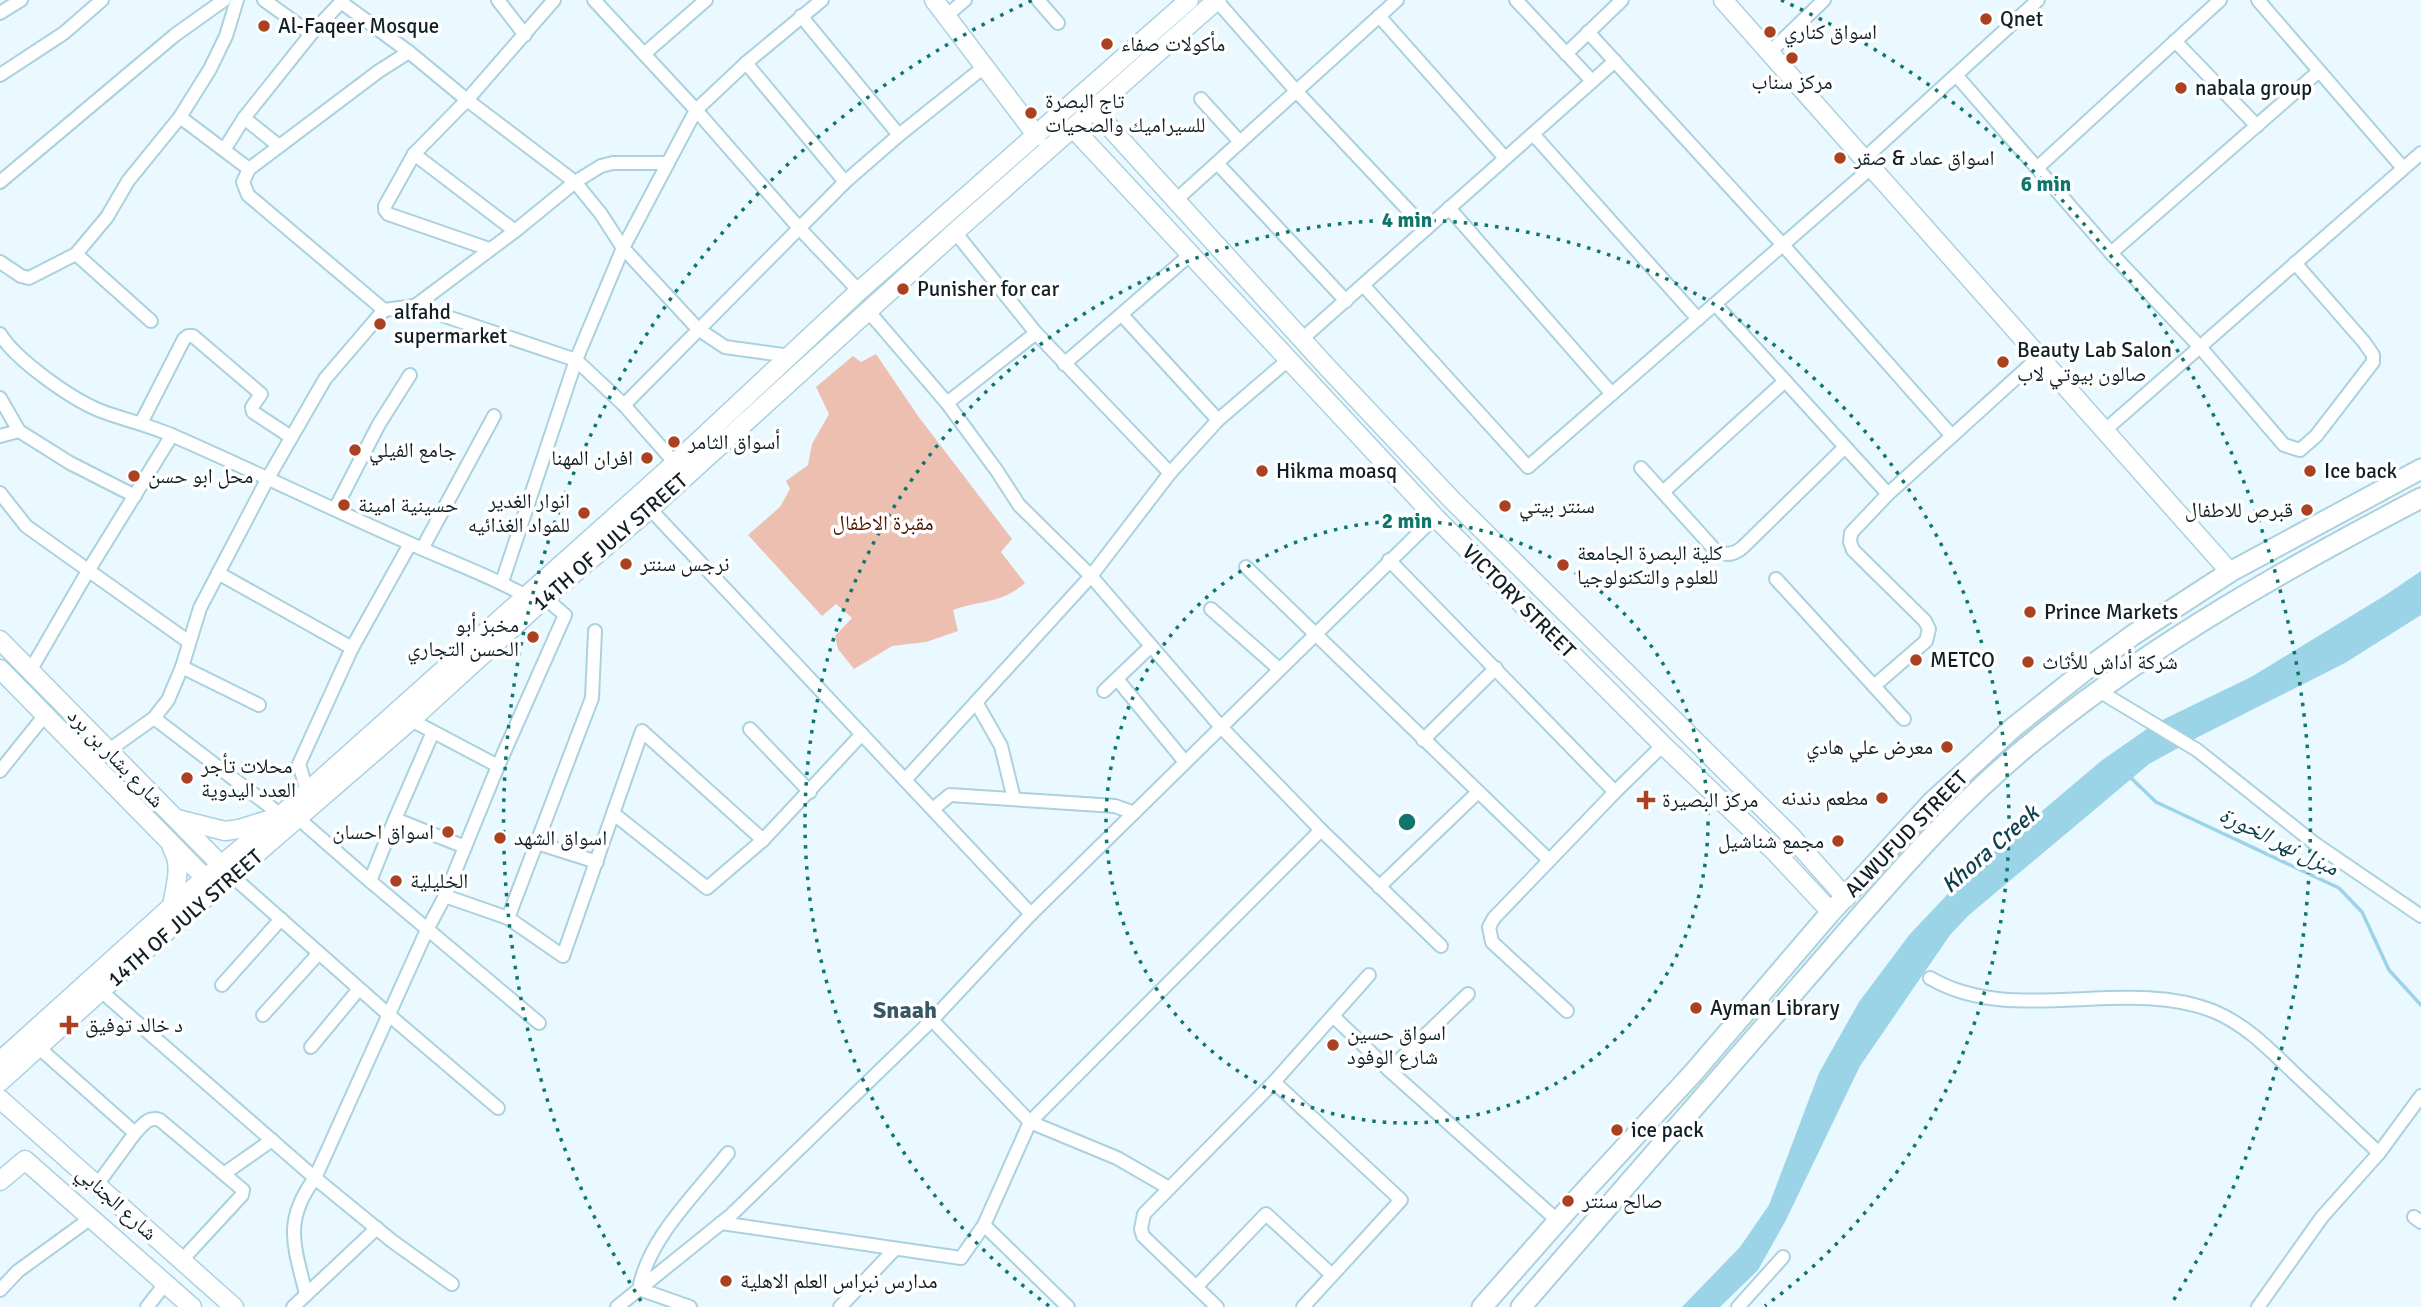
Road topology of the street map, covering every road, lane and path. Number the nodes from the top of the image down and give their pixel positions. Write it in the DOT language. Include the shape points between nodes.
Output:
graph roads {
  1 [pos="21,0"];
  2 [pos="102,0"];
  3 [pos="224,0"];
  4 [pos="237,0"];
  5 [pos="264,0"];
  6 [pos="498,0"];
  7 [pos="554,0"];
  8 [pos="594,0"];
  9 [pos="706,0"];
  10 [pos="822,0"];
  11 [pos="934,0"];
  12 [pos="965,0"];
  13 [pos="1038,0"];
  14 [pos="1189,0"];
  15 [pos="1217,0"];
  16 [pos="1397,0"];
  17 [pos="1516,0"];
  18 [pos="1622,0"];
  19 [pos="1723,0"];
  20 [pos="1825,0"];
  21 [pos="2038,0"];
  22 [pos="2220,0"];
  23 [pos="2258,0"];
  24 [pos="342,1"];
  25 [pos="0,13"];
  26 [pos="801,16"];
  27 [pos="1379,16"];
  28 [pos="945,17"];
  29 [pos="1058,23"];
  30 [pos="1588,33"];
  31 [pos="310,34"];
  32 [pos="525,35"];
  33 [pos="2175,41"];
  34 [pos="409,52"];
  35 [pos="1770,52"];
  36 [pos="644,54"];
  37 [pos="1566,54"];
  38 [pos="1615,61"];
  39 [pos="746,63"];
  40 [pos="984,66"];
  41 [pos="2318,72"];
  42 [pos="0,75"];
  43 [pos="1956,75"];
  44 [pos="1592,81"];
  45 [pos="1297,92"];
  46 [pos="1201,99"];
  47 [pos="467,100"];
  48 [pos="696,110"];
  49 [pos="1094,110"];
  50 [pos="180,117"];
  51 [pos="244,118"];
  52 [pos="2257,126"];
  53 [pos="1073,128"];
  54 [pos="1533,134"];
  55 [pos="899,135"];
  56 [pos="1037,136"];
  57 [pos="1240,142"];
  58 [pos="279,146"];
  59 [pos="224,150"];
  60 [pos="2421,153"];
  61 [pos="414,154"];
  62 [pos="1505,158"];
  63 [pos="668,163"];
  64 [pos="1141,163"];
  65 [pos="1217,163"];
  66 [pos="1868,163"];
  67 [pos="2036,168"];
  68 [pos="2403,168"];
  69 [pos="249,169"];
  70 [pos="1123,180"];
  71 [pos="0,181"];
  72 [pos="575,182"];
  73 [pos="845,182"];
  74 [pos="1176,200"];
  75 [pos="1449,208"];
  76 [pos="800,229"];
  77 [pos="1426,229"];
  78 [pos="515,231"];
  79 [pos="955,232"];
  80 [pos="1783,245"];
  81 [pos="623,248"];
  82 [pos="489,249"];
  83 [pos="1192,253"];
  84 [pos="2111,253"];
  85 [pos="76,254"];
  86 [pos="0,262"];
  87 [pos="2295,263"];
  88 [pos="1363,285"];
  89 [pos="859,291"];
  90 [pos="1346,301"];
  91 [pos="1715,304"];
  92 [pos="415,306"];
  93 [pos="384,310"];
  94 [pos="869,312"];
  95 [pos="1122,315"];
  96 [pos="1699,318"];
  97 [pos="151,321"];
  98 [pos="698,329"];
  99 [pos="1036,332"];
  100 [pos="1302,339"];
  101 [pos="2,342"];
  102 [pos="2200,347"];
  103 [pos="790,356"];
  104 [pos="2039,357"];
  105 [pos="576,360"];
  106 [pos="1288,360"];
  107 [pos="1065,365"];
  108 [pos="410,375"];
  109 [pos="1785,381"];
  110 [pos="1612,394"];
  111 [pos="0,398"];
  112 [pos="947,403"];
  113 [pos="624,405"];
  114 [pos="494,416"];
  115 [pos="1218,420"];
  116 [pos="141,423"];
  117 [pos="19,431"];
  118 [pos="2105,431"];
  119 [pos="173,435"];
  120 [pos="0,436"];
  121 [pos="1952,436"];
  122 [pos="291,437"];
  123 [pos="1845,447"];
  124 [pos="676,463"];
  125 [pos="1641,468"];
  126 [pos="2421,469"];
  127 [pos="1170,473"];
  128 [pos="268,478"];
  129 [pos="1663,492"];
  130 [pos="0,493"];
  131 [pos="1888,494"];
  132 [pos="135,496"];
  133 [pos="2421,498"];
  134 [pos="335,509"];
  135 [pos="650,509"];
  136 [pos="1435,517"];
  137 [pos="416,546"];
  138 [pos="1389,560"];
  139 [pos="1246,567"];
  140 [pos="88,571"];
  141 [pos="2230,572"];
  142 [pos="218,573"];
  143 [pos="1091,576"];
  144 [pos="1776,579"];
  145 [pos="502,582"];
  146 [pos="526,596"];
  147 [pos="545,598"];
  148 [pos="1211,609"];
  149 [pos="594,631"];
  150 [pos="1314,634"];
  151 [pos="0,640"];
  152 [pos="188,642"];
  153 [pos="1151,646"];
  154 [pos="352,648"];
  155 [pos="182,667"];
  156 [pos="1496,668"];
  157 [pos="0,669"];
  158 [pos="1279,669"];
  159 [pos="30,671"];
  160 [pos="1117,679"];
  161 [pos="1874,686"];
  162 [pos="1104,691"];
  163 [pos="2099,691"];
  164 [pos="976,702"];
  165 [pos="259,705"];
  166 [pos="46,715"];
  167 [pos="154,718"];
  168 [pos="1905,719"];
  169 [pos="411,720"];
  170 [pos="1221,727"];
  171 [pos="750,729"];
  172 [pos="433,732"];
  173 [pos="862,734"];
  174 [pos="1423,740"];
  175 [pos="1663,746"];
  176 [pos="108,750"];
  177 [pos="1185,762"];
  178 [pos="498,766"];
  179 [pos="0,771"];
  180 [pos="905,780"];
  181 [pos="307,791"];
  182 [pos="810,792"];
  183 [pos="1478,792"];
  184 [pos="1615,792"];
  185 [pos="1014,799"];
  186 [pos="933,809"];
  187 [pos="1134,813"];
  188 [pos="614,814"];
  189 [pos="290,817"];
  190 [pos="176,819"];
  191 [pos="395,819"];
  192 [pos="1321,830"];
  193 [pos="1791,836"];
  194 [pos="167,839"];
  195 [pos="764,840"];
  196 [pos="537,843"];
  197 [pos="465,847"];
  198 [pos="1775,852"];
  199 [pos="1549,860"];
  200 [pos="597,862"];
  201 [pos="226,870"];
  202 [pos="370,881"];
  203 [pos="210,883"];
  204 [pos="1379,887"];
  205 [pos="445,896"];
  206 [pos="1846,898"];
  207 [pos="172,906"];
  208 [pos="1830,912"];
  209 [pos="1031,914"];
  210 [pos="2421,916"];
  211 [pos="508,918"];
  212 [pos="281,919"];
  213 [pos="427,930"];
  214 [pos="1441,946"];
  215 [pos="319,953"];
  216 [pos="1369,975"];
  217 [pos="1930,978"];
  218 [pos="222,985"];
  219 [pos="359,989"];
  220 [pos="101,991"];
  221 [pos="1468,994"];
  222 [pos="1567,1011"];
  223 [pos="263,1015"];
  224 [pos="389,1015"];
  225 [pos="1334,1017"];
  226 [pos="932,1020"];
  227 [pos="539,1023"];
  228 [pos="38,1047"];
  229 [pos="311,1047"];
  230 [pos="0,1061"];
  231 [pos="1389,1070"];
  232 [pos="0,1082"];
  233 [pos="1274,1082"];
  234 [pos="2421,1096"];
  235 [pos="0,1099"];
  236 [pos="498,1108"];
  237 [pos="1030,1122"];
  238 [pos="135,1133"];
  239 [pos="272,1140"];
  240 [pos="728,1153"];
  241 [pos="2379,1153"];
  242 [pos="225,1173"];
  243 [pos="315,1178"];
  244 [pos="0,1181"];
  245 [pos="97,1185"];
  246 [pos="1168,1188"];
  247 [pos="91,1218"];
  248 [pos="1558,1221"];
  249 [pos="721,1223"];
  250 [pos="984,1225"];
  251 [pos="377,1228"];
  252 [pos="895,1249"];
  253 [pos="1783,1257"];
  254 [pos="181,1260"];
  255 [pos="1332,1275"];
  256 [pos="165,1284"];
  257 [pos="452,1284"];
  258 [pos="1196,1287"];
  259 [pos="639,1289"];
  260 [pos="0,1290"];
  261 [pos="306,1294"];
  262 [pos="147,1307"];
  263 [pos="192,1307"];
  264 [pos="234,1307"];
  265 [pos="293,1307"];
  266 [pos="617,1307"];
  267 [pos="690,1307"];
  268 [pos="840,1307"];
  269 [pos="1068,1307"];
  270 [pos="1217,1307"];
  271 [pos="1303,1307"];
  272 [pos="1482,1307"];
  273 [pos="1521,1307"];
  274 [pos="1738,1307"];
  275 [pos="2258,1307"];
  1 -- 25 [label="street"];
  2 -- 42 [label="street" via="64,33"];
  3 -- 71 [label="street" via="175,35"];
  4 -- 50 [label="street" via="210,69"];
  5 -- 31 [label="street"];
  6 -- 32 [label="street"];
  7 -- 32 [label="street"];
  8 -- 36 [label="street"];
  9 -- 36 [label="street"];
  10 -- 26 [label="street"];
  11 -- 28 [label="main road"];
  12 -- 28 [label="street"];
  13 -- 29 [label="street"];
  14 -- 56 [label="main road, 14TH OF JULY STREET"];
  15 -- 45 [label="street"];
  15 -- 49 [label="main road, 14TH OF JULY STREET"];
  16 -- 27 [label="street"];
  17 -- 37 [label="street"];
  18 -- 30 [label="street"];
  19 -- 35 [label="main road"];
  20 -- 35 [label="street"];
  21 -- 43 [label="street"];
  22 -- 33 [label="street"];
  23 -- 41 [label="street"];
  24 -- 31 [label="street"];
  24 -- 34 [label="street"];
  26 -- 39 [label="street"];
  26 -- 55 [label="street"];
  27 -- 45 [label="street"];
  27 -- 62 [label="street"];
  28 -- 40 [label="main road"];
  30 -- 37 [label="street"];
  30 -- 38 [label="street"];
  31 -- 51 [label="street"];
  32 -- 47 [label="street"];
  33 -- 52 [label="street"];
  33 -- 67 [label="street"];
  34 -- 47 [label="street"];
  34 -- 58 [label="street"];
  35 -- 66 [label="main road"];
  36 -- 48 [label="street"];
  37 -- 44 [label="street"];
  38 -- 44 [label="street"];
  38 -- 80 [label="street"];
  39 -- 48 [label="street"];
  39 -- 73 [label="street"];
  40 -- 55 [label="street"];
  40 -- 56 [label="main road"];
  41 -- 52 [label="street"];
  41 -- 68 [label="street"];
  43 -- 66 [label="street"];
  43 -- 67 [label="street"];
  44 -- 54 [label="street"];
  45 -- 57 [label="street"];
  45 -- 77 [label="street"];
  46 -- 57 [label="street"];
  47 -- 61 [label="street"];
  47 -- 72 [label="street"];
  48 -- 63 [label="street"];
  48 -- 76 [label="street"];
  49 -- 53 [label="main road, 14TH OF JULY STREET"];
  49 -- 64 [label="main road, VICTORY STREET"];
  50 -- 59 [label="street"];
  50 -- 85 [label="street"];
  51 -- 58 [label="street"];
  51 -- 59 [label="street"];
  52 -- 84 [label="street"];
  53 -- 70 [label="main road, VICTORY STREET"];
  53 -- 79 [label="main road, 14TH OF JULY STREET"];
  54 -- 62 [label="street"];
  54 -- 96 [label="street"];
  55 -- 73 [label="street"];
  56 -- 89 [label="main road, 14TH OF JULY STREET"];
  57 -- 65 [label="street"];
  58 -- 69 [label="street"];
  59 -- 69 [label="street"];
  60 -- 68 [label="street"];
  61 -- 78 [label="street"];
  61 -- 82 [label="street" via="385,211"];
  62 -- 75 [label="street"];
  63 -- 72 [label="street" via="613,163"];
  63 -- 81 [label="street"];
  64 -- 70 [label="main road"];
  64 -- 74 [label="main road, VICTORY STREET"];
  65 -- 74 [label="street"];
  65 -- 90 [label="street"];
  66 -- 80 [label="street"];
  66 -- 104 [label="main road"];
  67 -- 84 [label="street"];
  68 -- 87 [label="street"];
  69 -- 93 [label="street" via="243,182 248,195"];
  70 -- 83 [label="main road, VICTORY STREET"];
  72 -- 78 [label="street"];
  72 -- 81 [label="street"];
  73 -- 76 [label="street"];
  74 -- 100 [label="main road, VICTORY STREET"];
  75 -- 77 [label="street"];
  75 -- 110 [label="street"];
  76 -- 89 [label="street"];
  76 -- 98 [label="street"];
  77 -- 88 [label="street"];
  78 -- 82 [label="street"];
  79 -- 94 [label="main road, 14TH OF JULY STREET"];
  79 -- 99 [label="street"];
  80 -- 91 [label="street"];
  80 -- 121 [label="street"];
  81 -- 98 [label="street"];
  81 -- 105 [label="street"];
  82 -- 92 [label="street"];
  83 -- 95 [label="street"];
  83 -- 106 [label="main road, VICTORY STREET"];
  84 -- 102 [label="street"];
  85 -- 86 [label="street" via="29,278"];
  85 -- 97 [label="street"];
  87 -- 102 [label="street"];
  87 -- 102 [label="street" via="2373,355 2373,362 2316,436 2300,450 2284,444"];
  88 -- 90 [label="street"];
  88 -- 110 [label="street" via="1528,467"];
  89 -- 103 [label="main road, 14TH OF JULY STREET"];
  90 -- 100 [label="street"];
  91 -- 96 [label="street"];
  91 -- 109 [label="street"];
  92 -- 93 [label="street"];
  92 -- 105 [label="street"];
  93 -- 122 [label="street" via="325,379"];
  94 -- 112 [label="street"];
  94 -- 135 [label="main road, 14TH OF JULY STREET"];
  95 -- 107 [label="street"];
  95 -- 115 [label="street"];
  96 -- 110 [label="street"];
  98 -- 103 [label="street" via="725,347"];
  98 -- 113 [label="street"];
  99 -- 107 [label="street"];
  99 -- 112 [label="street"];
  100 -- 193 [label="main road, VICTORY STREET" via="1451,499"];
  101 -- 116 [label="street" via="80,400"];
  102 -- 118 [label="street"];
  103 -- 124 [label="main road, 14TH OF JULY STREET"];
  104 -- 118 [label="main road"];
  104 -- 121 [label="street"];
  105 -- 113 [label="street"];
  105 -- 145 [label="street"];
  106 -- 115 [label="street"];
  106 -- 136 [label="main road, VICTORY STREET"];
  107 -- 127 [label="street"];
  108 -- 134 [label="street"];
  109 -- 123 [label="street"];
  109 -- 129 [label="street"];
  111 -- 117 [label="street"];
  112 -- 143 [label="street" via="1020,505"];
  113 -- 124 [label="street"];
  114 -- 137 [label="street"];
  115 -- 127 [label="street"];
  116 -- 119 [label="street"];
  116 -- 122 [label="street" via="188,336 261,394 253,412"];
  117 -- 120 [label="street"];
  117 -- 132 [label="street"];
  118 -- 141 [label="main road"];
  119 -- 128 [label="street"];
  119 -- 132 [label="street"];
  121 -- 131 [label="street"];
  122 -- 128 [label="street"];
  123 -- 129 [label="street" via="1733,554 1715,550"];
  123 -- 131 [label="street"];
  124 -- 146 [label="main road, 14TH OF JULY STREET"];
  125 -- 129 [label="street"];
  126 -- 141 [label="main road, ALWUFUD STREET"];
  127 -- 143 [label="street"];
  128 -- 134 [label="street"];
  128 -- 142 [label="street"];
  130 -- 140 [label="street" via="26,526"];
  131 -- 161 [label="street" via="1853,530 1851,546 1925,621 1929,633 1926,641"];
  132 -- 140 [label="street"];
  133 -- 163 [label="main road, ALWUFUD STREET" via="2244,596"];
  134 -- 137 [label="street"];
  135 -- 147 [label="main road, 14TH OF JULY STREET"];
  135 -- 173 [label="street"];
  136 -- 138 [label="street"];
  136 -- 175 [label="main road, VICTORY STREET"];
  137 -- 145 [label="street"];
  137 -- 154 [label="street"];
  138 -- 150 [label="street"];
  138 -- 156 [label="street"];
  139 -- 150 [label="street"];
  140 -- 152 [label="street"];
  140 -- 159 [label="street"];
  141 -- 206 [label="main road, ALWUFUD STREET" via="2123,642 2014,727 1932,802"];
  142 -- 152 [label="street"];
  142 -- 154 [label="street"];
  143 -- 153 [label="street"];
  143 -- 164 [label="street"];
  144 -- 161 [label="street"];
  145 -- 146 [label="street"];
  146 -- 181 [label="main road, 14TH OF JULY STREET"];
  147 -- 169 [label="main road, 14TH OF JULY STREET"];
  147 -- 178 [label="street" via="565,615"];
  148 -- 158 [label="street"];
  149 -- 196 [label="street" via="592,698"];
  150 -- 158 [label="street"];
  150 -- 174 [label="street"];
  151 -- 159 [label="main road, شارع بشار بن برد"];
  152 -- 155 [label="street"];
  153 -- 160 [label="street"];
  153 -- 170 [label="street"];
  154 -- 181 [label="street" via="299,764"];
  155 -- 165 [label="street"];
  155 -- 167 [label="street" via="168,700"];
  156 -- 174 [label="street"];
  156 -- 184 [label="street"];
  157 -- 166 [label="main road, شارع بشار بن برد"];
  158 -- 170 [label="street"];
  159 -- 176 [label="main road, شارع بشار بن برد"];
  160 -- 162 [label="street"];
  160 -- 177 [label="street"];
  161 -- 168 [label="street"];
  163 -- 210 [label="street" via="2197,750 2314,843"];
  163 -- 273 [label="main road, ALWUFUD STREET" via="1988,780 1944,824"];
  164 -- 180 [label="street"];
  164 -- 185 [label="street" via="1001,746"];
  166 -- 179 [label="street"];
  166 -- 194 [label="main road, شارع بشار بن برد"];
  167 -- 176 [label="street"];
  167 -- 189 [label="street"];
  169 -- 172 [label="street"];
  169 -- 189 [label="main road, 14TH OF JULY STREET"];
  170 -- 177 [label="street"];
  170 -- 192 [label="street"];
  171 -- 182 [label="street"];
  172 -- 178 [label="street"];
  172 -- 191 [label="street"];
  173 -- 180 [label="street"];
  173 -- 182 [label="street"];
  174 -- 183 [label="street"];
  175 -- 184 [label="street"];
  175 -- 198 [label="main road, VICTORY STREET"];
  176 -- 190 [label="main road, شارع بشار بن برد"];
  177 -- 187 [label="street"];
  178 -- 197 [label="street"];
  180 -- 186 [label="street"];
  181 -- 189 [label="main road, 14TH OF JULY STREET"];
  182 -- 195 [label="street"];
  183 -- 199 [label="street"];
  183 -- 204 [label="street"];
  184 -- 199 [label="street"];
  185 -- 186 [label="street" via="950,795"];
  185 -- 187 [label="street" via="1115,806"];
  186 -- 209 [label="street"];
  187 -- 209 [label="street"];
  188 -- 195 [label="street" via="706,888"];
  188 -- 195 [label="street" via="642,732"];
  188 -- 200 [label="street"];
  189 -- 190 [label="main road" via="225,831"];
  189 -- 201 [label="main road, 14TH OF JULY STREET"];
  189 -- 202 [label="street"];
  190 -- 201 [label="main road, شارع بشار بن برد"];
  191 -- 197 [label="street"];
  191 -- 202 [label="street"];
  192 -- 204 [label="street"];
  192 -- 237 [label="street"];
  193 -- 198 [label="main road"];
  193 -- 206 [label="main road, VICTORY STREET"];
  194 -- 203 [label="main road, شارع بشار بن برد"];
  194 -- 207 [label="main road" via="178,857"];
  196 -- 200 [label="street"];
  196 -- 211 [label="street"];
  197 -- 205 [label="street"];
  198 -- 208 [label="main road, VICTORY STREET"];
  199 -- 222 [label="street" via="1491,922 1488,932 1492,942"];
  200 -- 211 [label="street" via="563,956"];
  201 -- 203 [label="main road, 14TH OF JULY STREET"];
  201 -- 212 [label="street"];
  202 -- 213 [label="street"];
  203 -- 207 [label="main road, 14TH OF JULY STREET"];
  203 -- 220 [label="main road, 14TH OF JULY STREET"];
  204 -- 214 [label="street"];
  205 -- 211 [label="street"];
  205 -- 213 [label="street"];
  206 -- 208 [label="main road, ALWUFUD STREET"];
  207 -- 230 [label="main road, 14TH OF JULY STREET"];
  208 -- 248 [label="main road, ALWUFUD STREET" via="1694,1072"];
  209 -- 226 [label="street"];
  212 -- 215 [label="street"];
  212 -- 218 [label="street"];
  213 -- 224 [label="street"];
  213 -- 227 [label="street"];
  215 -- 219 [label="street"];
  215 -- 223 [label="street"];
  216 -- 225 [label="street"];
  217 -- 241 [label="street" via="1952,990 1990,999 2160,999 2214,1011 2260,1041"];
  219 -- 224 [label="street"];
  219 -- 229 [label="street"];
  220 -- 228 [label="main road, 14TH OF JULY STREET"];
  220 -- 239 [label="street"];
  221 -- 231 [label="street"];
  224 -- 236 [label="street"];
  224 -- 243 [label="street"];
  225 -- 231 [label="street"];
  225 -- 233 [label="street"];
  226 -- 237 [label="street"];
  226 -- 249 [label="street"];
  228 -- 232 [label="main road, 14TH OF JULY STREET"];
  228 -- 238 [label="street"];
  231 -- 248 [label="street"];
  233 -- 246 [label="street"];
  233 -- 255 [label="street" via="1401,1200"];
  234 -- 241 [label="street"];
  235 -- 245 [label="main road, شارع الجنابي"];
  237 -- 246 [label="street" via="1116,1157"];
  237 -- 250 [label="street"];
  238 -- 242 [label="street" via="148,1120 160,1120"];
  238 -- 245 [label="street"];
  239 -- 242 [label="street"];
  239 -- 243 [label="street"];
  240 -- 259 [label="street" via="656,1242"];
  241 -- 275 [label="street" via="2322,1217"];
  242 -- 254 [label="street" via="243,1190 242,1195"];
  243 -- 251 [label="street"];
  243 -- 261 [label="street" via="302,1196 294,1223"];
  244 -- 247 [label="main road, شارع الجنابي" via="25,1160"];
  245 -- 254 [label="main road, شارع الجنابي"];
  246 -- 258 [label="street" via="1144,1214 1141,1229"];
  247 -- 256 [label="main road, شارع الجنابي"];
  247 -- 260 [label="street" via="18,1271"];
  248 -- 272 [label="main road, ALWUFUD STREET"];
  249 -- 252 [label="street"];
  249 -- 259 [label="street"];
  250 -- 252 [label="street" via="961,1258"];
  250 -- 269 [label="street"];
  251 -- 257 [label="street"];
  251 -- 261 [label="street"];
  252 -- 268 [label="street"];
  253 -- 274 [label="street"];
  254 -- 264 [label="main road, شارع الجنابي"];
  255 -- 258 [label="street" via="1266,1214"];
  255 -- 271 [label="street"];
  256 -- 262 [label="street"];
  256 -- 263 [label="main road, شارع الجنابي"];
  258 -- 270 [label="street"];
  259 -- 266 [label="street"];
  259 -- 267 [label="street"];
  261 -- 265 [label="street"];
}
